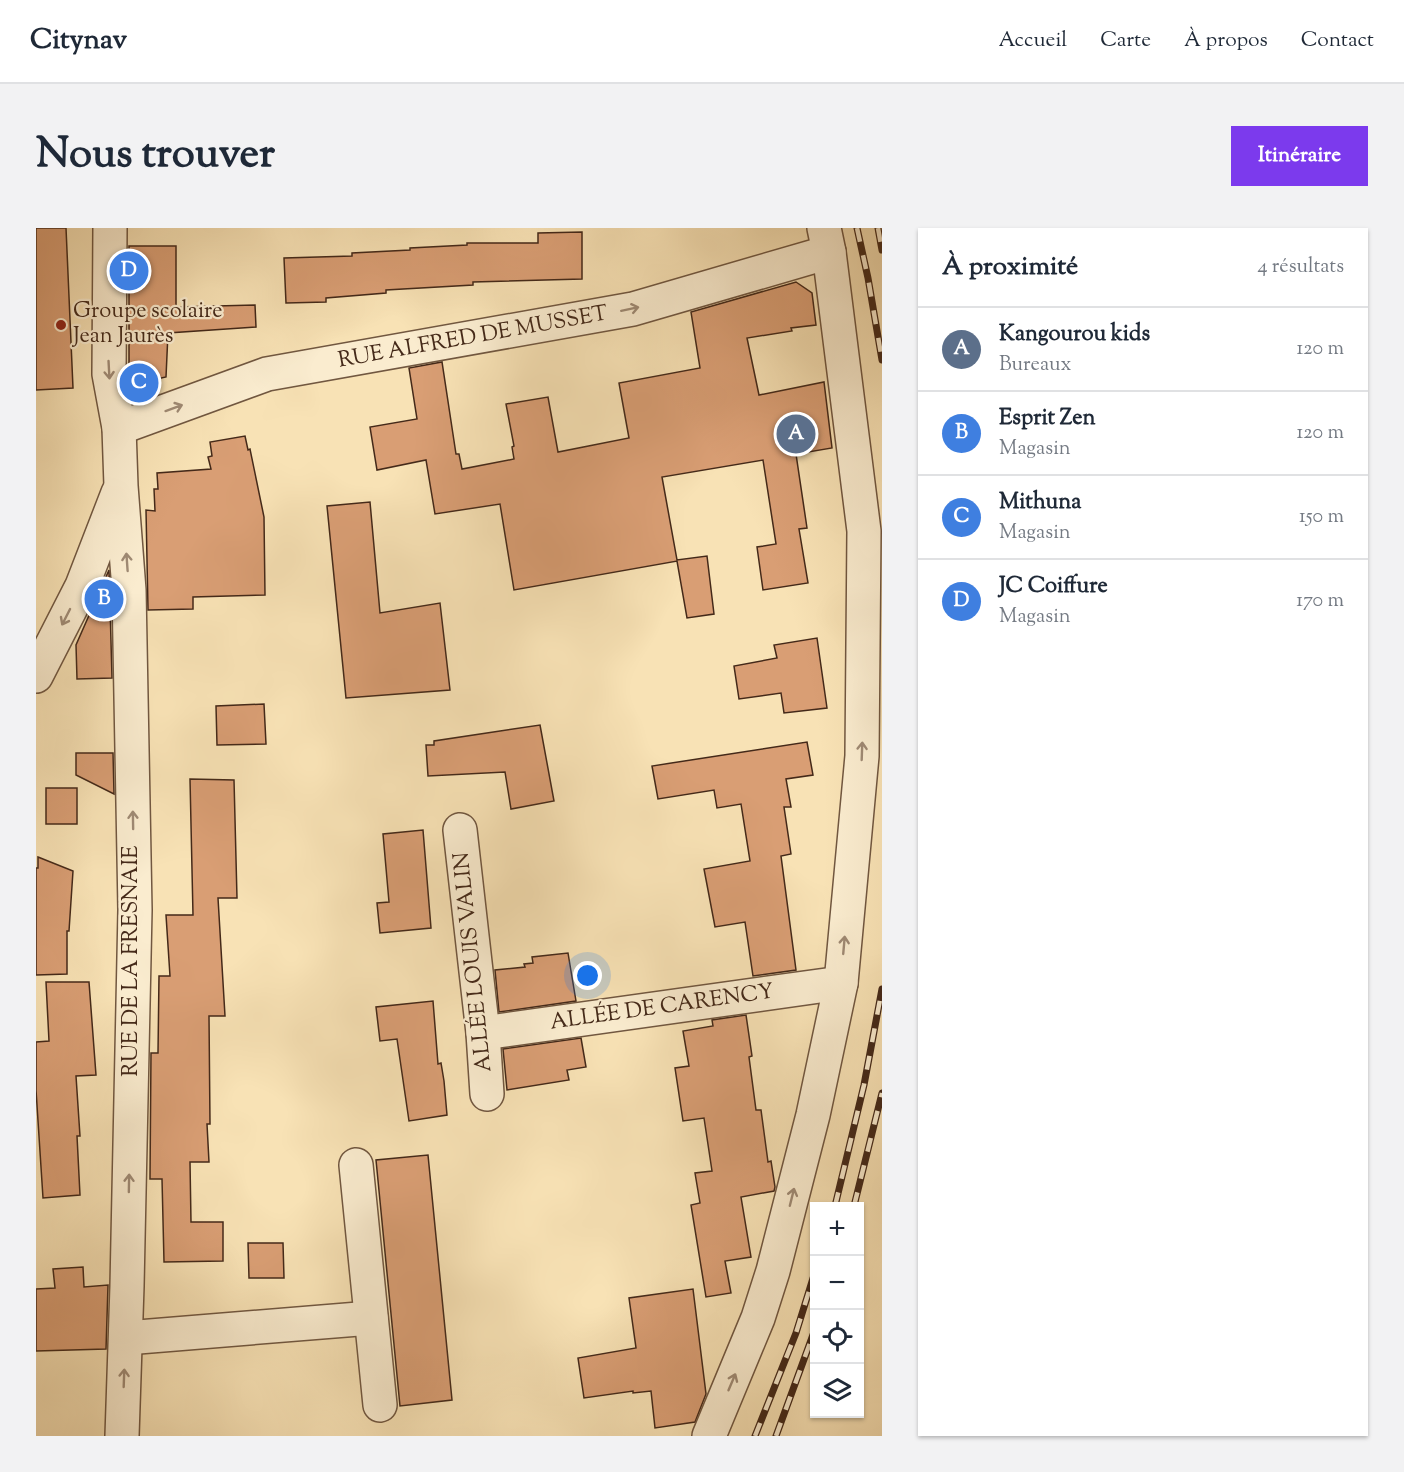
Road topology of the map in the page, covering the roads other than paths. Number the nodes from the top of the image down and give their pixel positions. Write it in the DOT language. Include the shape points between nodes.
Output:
graph roads {
  1 [pos="110,228"];
  2 [pos="826,240"];
  3 [pos="119,428"];
  4 [pos="121,486"];
  5 [pos="36,676"];
  6 [pos="460,830"];
  7 [pos="841,983"];
  8 [pos="483,1033"];
  9 [pos="487,1094"];
  10 [pos="356,1165"];
  11 [pos="371,1318"];
  12 [pos="126,1338"];
  13 [pos="380,1405"];
  14 [pos="122,1436"];
  15 [pos="709,1436"];
  1 -- 3 [label="street, RUE DE LA FRESNAIE, one-way" via="109,374"];
  3 -- 2 [label="street, RUE ALFRED DE MUSSET, one-way" via="267,374 633,309"];
  7 -- 2 [label="street, one-way" via="862,756 864,531"];
  3 -- 4 [label="street, RUE DE LA FRESNAIE"];
  4 -- 5 [label="street, one-way" via="82,586"];
  12 -- 4 [label="street, RUE DE LA FRESNAIE, one-way" via="135,910 129,590"];
  6 -- 8 [label="street, ALLÉE LOUIS VALIN"];
  7 -- 8 [label="street, ALLÉE DE CARENCY"];
  15 -- 7 [label="street, one-way" via="758,1318 773,1271 813,1115"];
  8 -- 9 [label="street, ALLÉE LOUIS VALIN"];
  10 -- 11 [label="street"];
  11 -- 12 [label="street"];
  11 -- 13 [label="street"];
  14 -- 12 [label="street, RUE DE LA FRESNAIE, one-way"];
}
